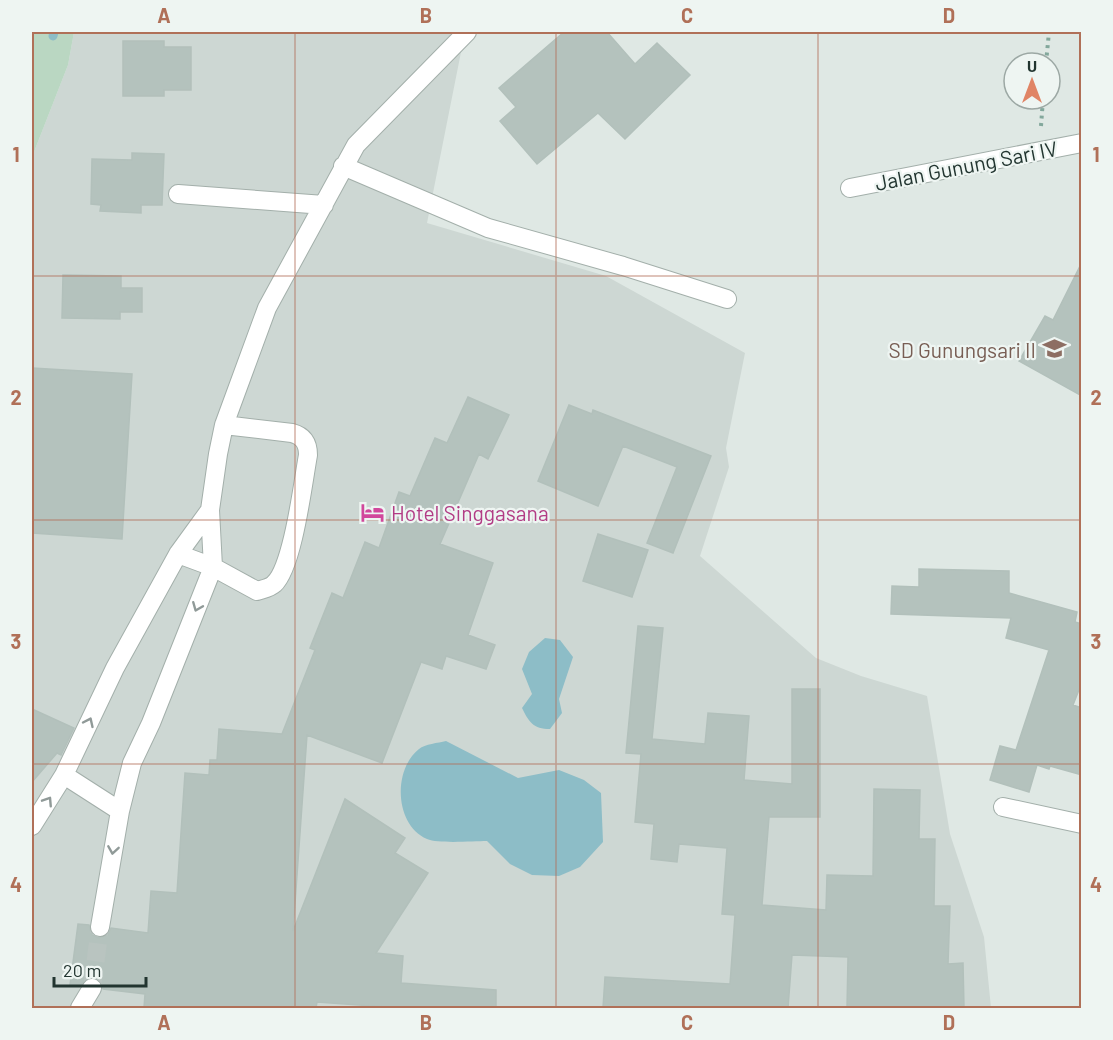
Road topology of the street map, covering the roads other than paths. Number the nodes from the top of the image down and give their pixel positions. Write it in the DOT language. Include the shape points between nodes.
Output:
graph roads {
  1 [pos="466,32"];
  2 [pos="1082,143"];
  3 [pos="343,165"];
  4 [pos="850,188"];
  5 [pos="178,194"];
  6 [pos="324,205"];
  7 [pos="727,299"];
  8 [pos="224,425"];
  9 [pos="210,510"];
  10 [pos="178,554"];
  11 [pos="213,567"];
  12 [pos="64,775"];
  13 [pos="1003,807"];
  14 [pos="120,811"];
  15 [pos="1082,824"];
  16 [pos="32,826"];
  17 [pos="100,927"];
  18 [pos="92,988"];
  19 [pos="80,1008"];
  1 -- 3 [label="street" via="356,145"];
  2 -- 4 [label="street, Jalan Gunung Sari IV"];
  3 -- 6 [label="street"];
  3 -- 7 [label="street" via="488,228"];
  5 -- 6 [label="street"];
  6 -- 8 [label="street" via="267,308"];
  8 -- 9 [label="street"];
  8 -- 11 [label="street" via="297,435 305,442 308,455 292,543 275,583 257,591"];
  9 -- 10 [label="street"];
  9 -- 11 [label="street"];
  10 -- 11 [label="street"];
  12 -- 10 [label="street, one-way" via="115,668"];
  11 -- 14 [label="street, one-way" via="132,763"];
  12 -- 14 [label="street"];
  16 -- 12 [label="street, one-way"];
  13 -- 15 [label="street"];
  14 -- 17 [label="street, one-way"];
  18 -- 19 [label="street"];
}
